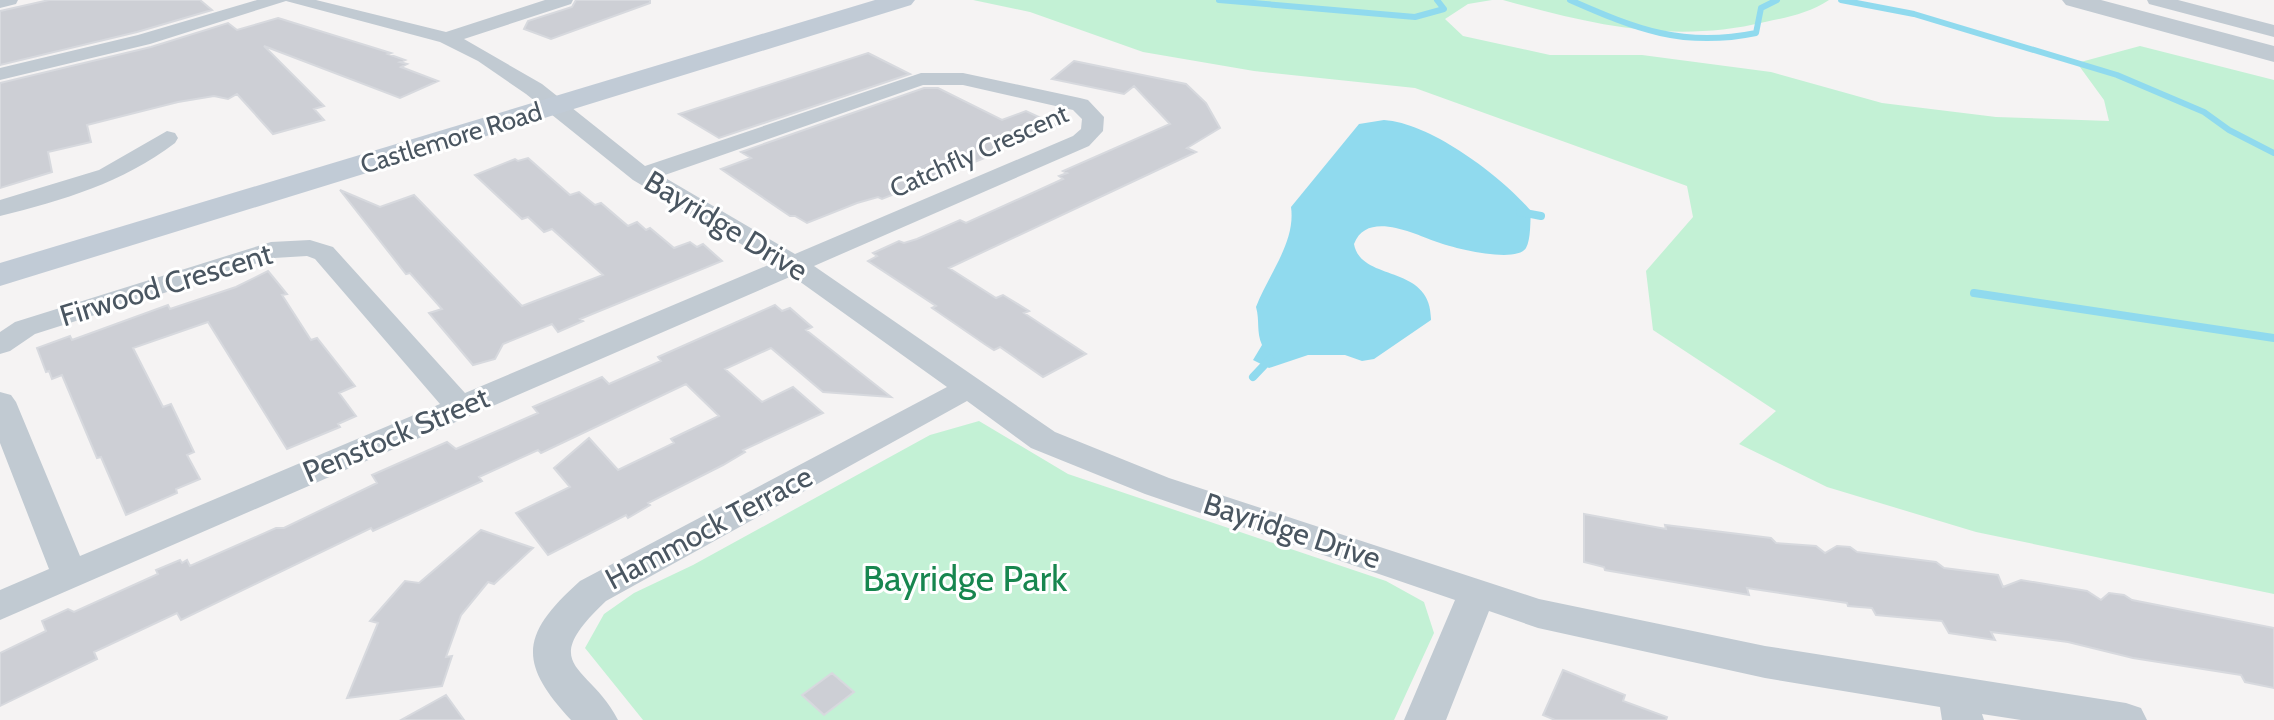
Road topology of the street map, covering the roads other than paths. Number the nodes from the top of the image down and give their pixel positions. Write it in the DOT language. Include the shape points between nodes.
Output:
graph roads {
  1 [pos="9,0"];
  2 [pos="277,0"];
  3 [pos="294,0"];
  4 [pos="564,0"];
  5 [pos="835,0"];
  6 [pos="902,0"];
  7 [pos="2074,0"];
  8 [pos="2156,0"];
  9 [pos="0,2"];
  10 [pos="2274,31"];
  11 [pos="447,38"];
  12 [pos="2274,54"];
  13 [pos="0,74"];
  14 [pos="545,97"];
  15 [pos="167,138"];
  16 [pos="642,175"];
  17 [pos="0,208"];
  18 [pos="0,247"];
  19 [pos="792,263"];
  20 [pos="0,275"];
  21 [pos="0,345"];
  22 [pos="966,389"];
  23 [pos="0,402"];
  24 [pos="460,407"];
  25 [pos="70,576"];
  26 [pos="1477,593"];
  27 [pos="0,606"];
  28 [pos="1960,705"];
  29 [pos="597,720"];
  30 [pos="1425,720"];
  31 [pos="2126,720"];
  1 -- 9 [label="street"];
  2 -- 13 [label="street" via="143,40"];
  3 -- 11 [label="street, Bayridge Drive"];
  4 -- 11 [label="street"];
  5 -- 14 [label="main road, Castlemore Road"];
  6 -- 14 [label="main road, Castlemore Road"];
  7 -- 12 [label="street"];
  8 -- 10 [label="street"];
  11 -- 14 [label="street, Bayridge Drive"];
  14 -- 16 [label="street, Bayridge Drive"];
  14 -- 18 [label="main road, Castlemore Road"];
  14 -- 20 [label="main road, Castlemore Road"];
  15 -- 17 [label="street" via="118,173"];
  16 -- 19 [label="street, Bayridge Drive"];
  16 -- 19 [label="street, Catchfly Crescent" via="921,79 963,79 1080,105 1093,117 1092,131 1081,141"];
  19 -- 22 [label="street, Bayridge Drive"];
  19 -- 24 [label="street, Penstock Street"];
  21 -- 24 [label="street, Firwood Crescent" via="25,328 271,250 310,248 324,253"];
  22 -- 26 [label="street, Bayridge Drive" via="1043,440 1143,481"];
  22 -- 29 [label="street, Hammock Terrace" via="593,591 571,611 553,641 554,670"];
  23 -- 25 [label="street"];
  24 -- 25 [label="street, Penstock Street"];
  25 -- 27 [label="street, Penstock Street"];
  26 -- 28 [label="street, Bayridge Drive" via="1538,613"];
  26 -- 30 [label="street"];
  28 -- 31 [label="street, Bayridge Drive"];
}
